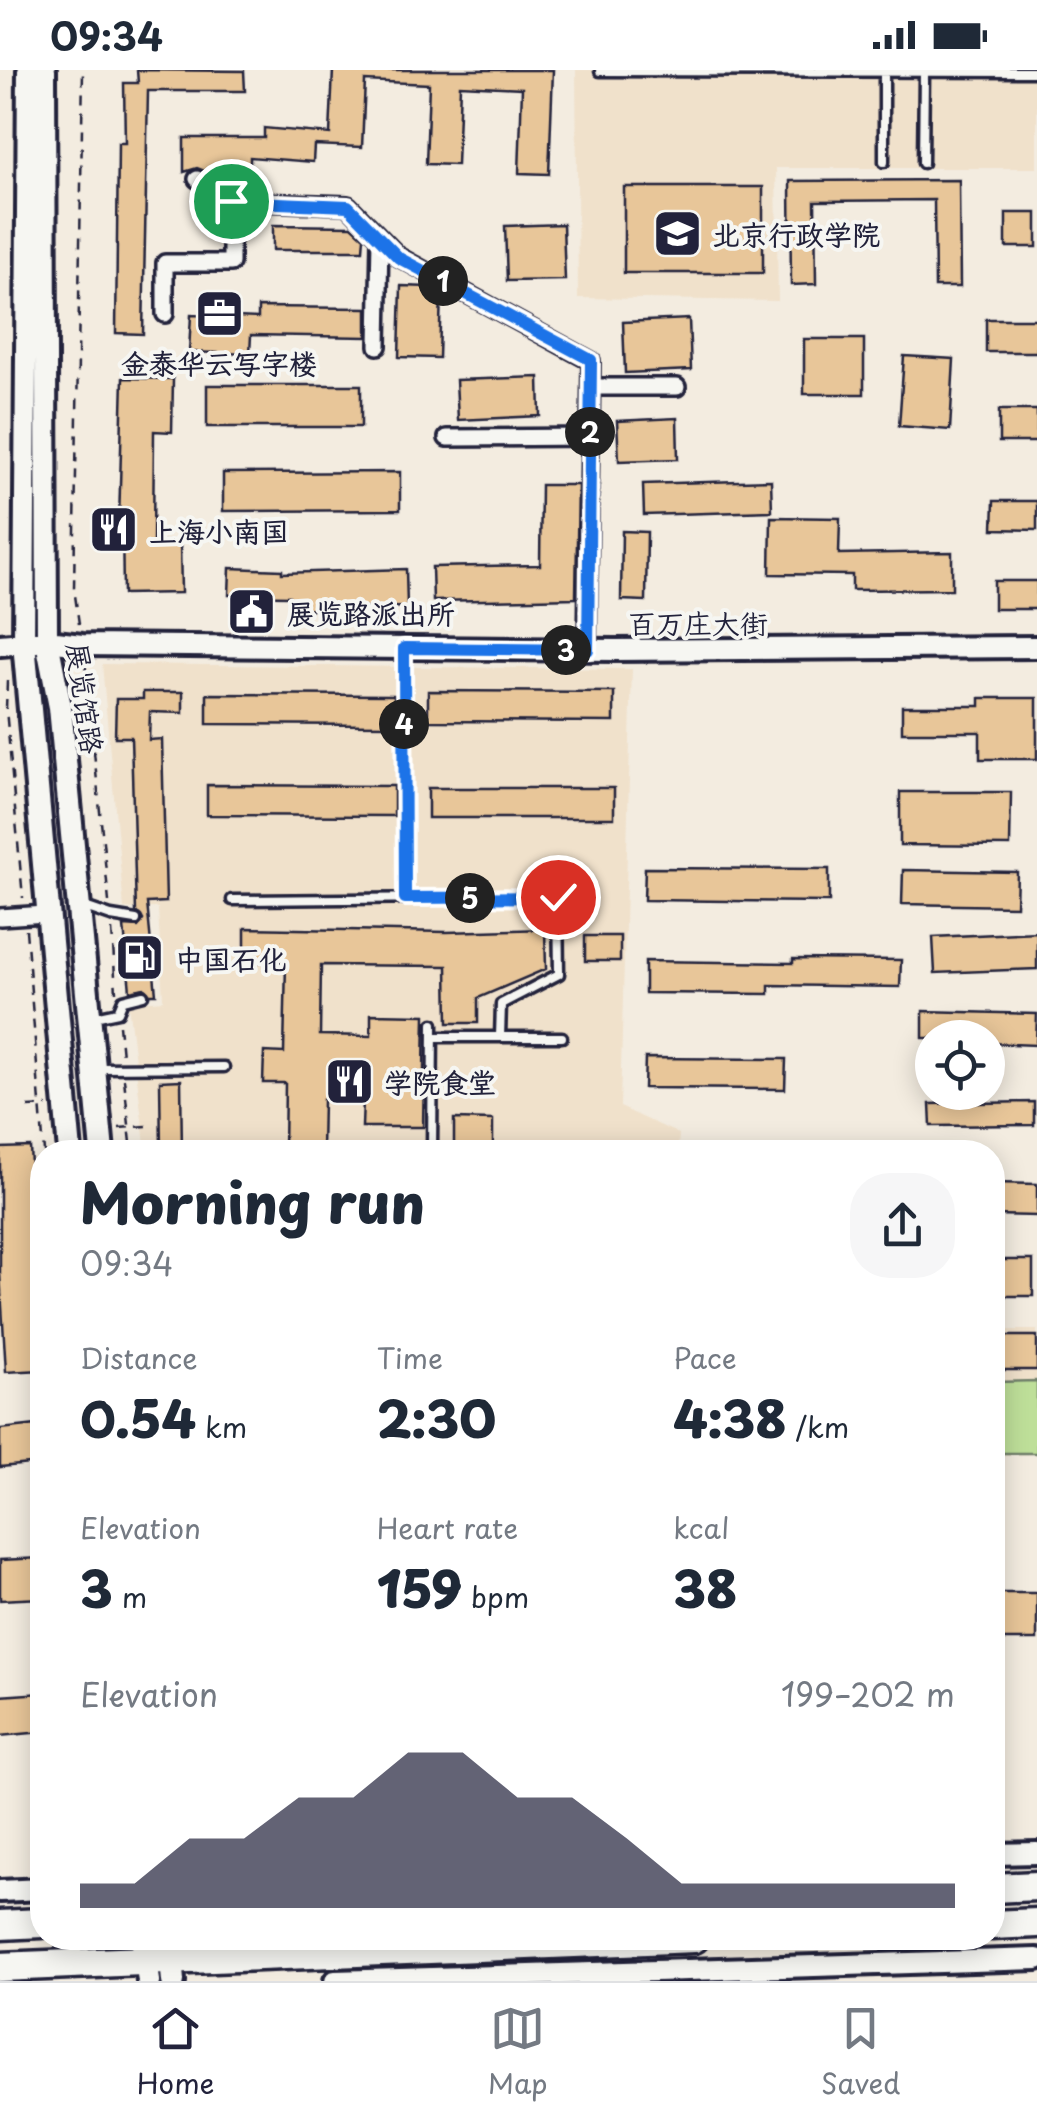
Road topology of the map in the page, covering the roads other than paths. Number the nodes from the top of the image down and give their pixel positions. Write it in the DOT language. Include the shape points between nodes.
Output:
graph roads {
  1 [pos="28,70"];
  2 [pos="45,70"];
  3 [pos="600,71"];
  4 [pos="884,72"];
  5 [pos="1037,72"];
  6 [pos="924,73"];
  7 [pos="884,162"];
  8 [pos="923,163"];
  9 [pos="197,178"];
  10 [pos="231,201"];
  11 [pos="380,238"];
  12 [pos="166,314"];
  13 [pos="378,346"];
  14 [pos="590,387"];
  15 [pos="677,387"];
  16 [pos="590,437"];
  17 [pos="446,438"];
  18 [pos="36,642"];
  19 [pos="0,645"];
  20 [pos="1037,647"];
  21 [pos="404,648"];
  22 [pos="588,650"];
  23 [pos="405,898"];
  24 [pos="232,900"];
  25 [pos="78,904"];
  26 [pos="46,914"];
  27 [pos="0,916"];
  28 [pos="136,920"];
  29 [pos="142,995"];
  30 [pos="90,1018"];
  31 [pos="433,1024"];
  32 [pos="433,1037"];
  33 [pos="500,1037"];
  34 [pos="562,1037"];
  35 [pos="224,1066"];
  36 [pos="94,1068"];
  37 [pos="69,1140"];
  38 [pos="101,1140"];
  39 [pos="432,1140"];
  40 [pos="1037,1853"];
  41 [pos="1005,1854"];
  42 [pos="1037,1886"];
  43 [pos="1005,1887"];
  44 [pos="30,1889"];
  45 [pos="0,1890"];
  46 [pos="1037,1923"];
  47 [pos="30,1924"];
  48 [pos="1005,1924"];
  49 [pos="0,1925"];
  50 [pos="411,1950"];
  51 [pos="563,1950"];
  52 [pos="1037,1959"];
  53 [pos="168,1963"];
  54 [pos="0,1967"];
  55 [pos="568,1977"];
  56 [pos="336,1981"];
  1 -- 18 [label="main road, 展览馆路"];
  2 -- 18 [label="main road, 展览馆路"];
  3 -- 4 [label="lane"];
  4 -- 6 [label="lane"];
  4 -- 7 [label="lane"];
  5 -- 6 [label="lane"];
  6 -- 8 [label="lane"];
  9 -- 10 [label="street"];
  10 -- 11 [label="street" via="348,206"];
  10 -- 12 [label="street" via="231,263 166,263"];
  11 -- 13 [label="street"];
  11 -- 14 [label="street" via="399,258 591,360"];
  14 -- 15 [label="street"];
  14 -- 16 [label="street"];
  16 -- 17 [label="street"];
  16 -- 22 [label="street"];
  18 -- 19 [label="main road, 百万庄大街"];
  18 -- 21 [label="main road, 百万庄大街"];
  18 -- 25 [label="main road, 展览馆路" via="60,707"];
  18 -- 26 [label="main road, 展览馆路"];
  20 -- 22 [label="main road, 百万庄大街"];
  21 -- 22 [label="main road, 百万庄大街"];
  21 -- 23 [label="lane"];
  23 -- 24 [label="lane"];
  23 -- 33 [label="lane" via="558,897 560,974 501,1004"];
  25 -- 28 [label="lane"];
  25 -- 30 [label="main road, 展览馆路"];
  26 -- 27 [label="street"];
  26 -- 37 [label="main road, 展览馆路"];
  29 -- 30 [label="lane" via="123,1000 118,1012"];
  30 -- 36 [label="main road, 展览馆路"];
  31 -- 32 [label="lane"];
  32 -- 33 [label="lane"];
  32 -- 39 [label="lane"];
  33 -- 34 [label="lane"];
  35 -- 36 [label="lane"];
  36 -- 38 [label="main road, 展览馆路"];
  40 -- 41 [label="main road"];
  42 -- 43 [label="highway"];
  44 -- 45 [label="main road"];
  46 -- 48 [label="highway"];
  47 -- 49 [label="highway"];
  50 -- 53 [label="highway"];
  51 -- 55 [label="street"];
  52 -- 55 [label="main road"];
  53 -- 54 [label="highway"];
  55 -- 56 [label="main road"];
}
